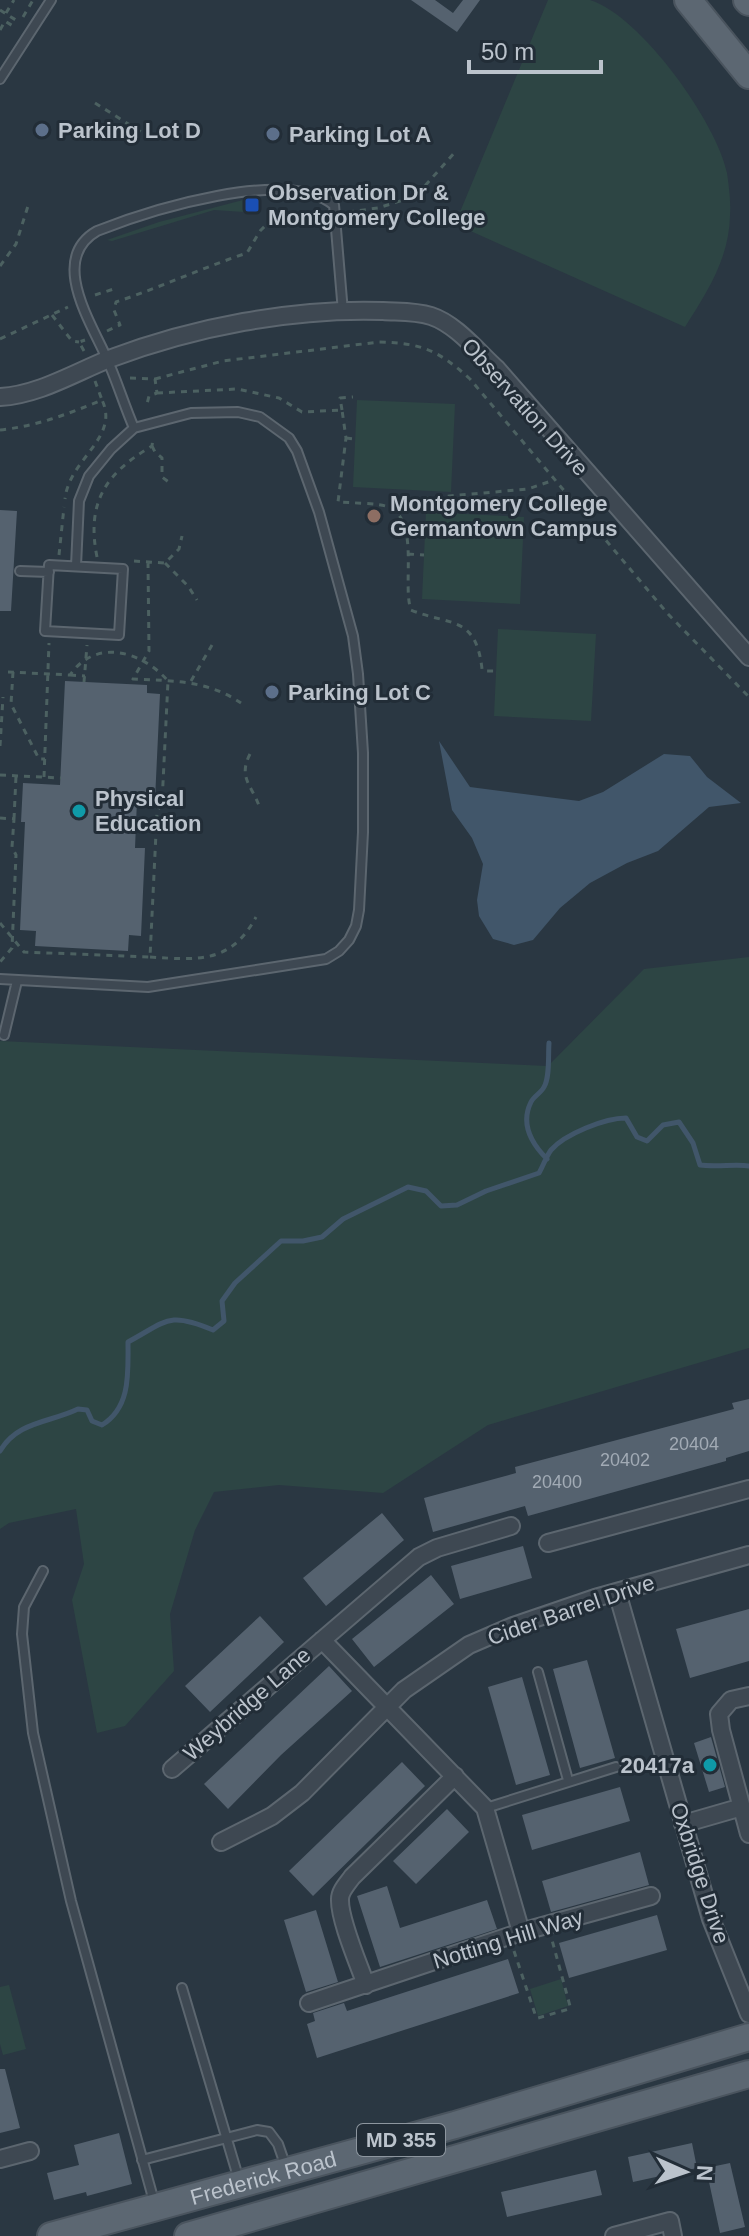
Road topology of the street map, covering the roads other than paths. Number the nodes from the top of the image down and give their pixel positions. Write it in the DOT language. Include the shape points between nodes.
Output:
graph roads {
  1 [pos="51,0"];
  2 [pos="688,0"];
  3 [pos="749,75"];
  4 [pos="0,79"];
  5 [pos="343,312"];
  6 [pos="108,360"];
  7 [pos="0,397"];
  8 [pos="134,428"];
  9 [pos="76,566"];
  10 [pos="20,571"];
  11 [pos="49,572"];
  12 [pos="749,657"];
  13 [pos="0,979"];
  14 [pos="17,981"];
  15 [pos="4,1035"];
  16 [pos="749,1489"];
  17 [pos="511,1526"];
  18 [pos="548,1543"];
  19 [pos="749,1555"];
  20 [pos="43,1571"];
  21 [pos="617,1592"];
  22 [pos="322,1640"];
  23 [pos="538,1672"];
  24 [pos="749,1696"];
  25 [pos="387,1707"];
  26 [pos="616,1767"];
  27 [pos="172,1769"];
  28 [pos="455,1776"];
  29 [pos="568,1780"];
  30 [pos="742,1807"];
  31 [pos="485,1808"];
  32 [pos="683,1824"];
  33 [pos="749,1834"];
  34 [pos="221,1842"];
  35 [pos="651,1896"];
  36 [pos="515,1934"];
  37 [pos="366,1985"];
  38 [pos="182,1988"];
  39 [pos="309,2003"];
  40 [pos="749,2014"];
  41 [pos="749,2037"];
  42 [pos="749,2074"];
  43 [pos="227,2138"];
  44 [pos="30,2151"];
  45 [pos="0,2159"];
  46 [pos="142,2160"];
  47 [pos="288,2172"];
  48 [pos="240,2185"];
  49 [pos="155,2208"];
  50 [pos="51,2236"];
  51 [pos="188,2236"];
  52 [pos="614,2236"];
  53 [pos="673,2236"];
  1 -- 4 [label="lane"];
  2 -- 3 [label="main road"];
  5 -- 6 [label="street, Observation Drive" via="231,325"];
  5 -- 6 [label="lane" via="334,205 306,192 216,196 110,225 85,239 75,280"];
  5 -- 12 [label="street, Observation Drive" via="413,312 435,317 455,330 497,369"];
  6 -- 7 [label="street, Observation Drive" via="45,386"];
  6 -- 8 [label="lane"];
  8 -- 9 [label="lane" via="89,476 79,501"];
  8 -- 14 [label="lane" via="191,413 238,412 260,417 289,438 297,451 343,598 358,674 363,832 356,926 339,951 326,959 148,987"];
  9 -- 11 [label="lane" via="49,565"];
  9 -- 11 [label="lane" via="123,569 119,635 45,631"];
  10 -- 11 [label="lane"];
  13 -- 14 [label="lane"];
  14 -- 15 [label="lane"];
  16 -- 18 [label="street"];
  17 -- 22 [label="street, Weybridge Lane" via="419,1557"];
  19 -- 21 [label="street, Cider Barrel Drive"];
  20 -- 46 [label="lane" via="24,1607 22,1634 33,1733 71,1901"];
  21 -- 25 [label="street, Cider Barrel Drive" via="469,1645"];
  21 -- 32 [label="street, Oxbridge Drive"];
  22 -- 25 [label="street, Weybridge Lane"];
  22 -- 27 [label="street, Weybridge Lane"];
  23 -- 29 [label="lane"];
  24 -- 30 [label="street" via="731,1700 719,1714"];
  25 -- 28 [label="street, Weybridge Lane"];
  25 -- 34 [label="street, Cider Barrel Drive" via="302,1793 272,1816"];
  26 -- 29 [label="lane"];
  28 -- 31 [label="street, Weybridge Lane"];
  28 -- 37 [label="street" via="343,1889 343,1918"];
  29 -- 31 [label="lane"];
  30 -- 32 [label="street"];
  30 -- 33 [label="street"];
  31 -- 36 [label="street"];
  32 -- 40 [label="street, Oxbridge Drive" via="711,1919"];
  35 -- 36 [label="street, Notting Hill Way"];
  36 -- 37 [label="street, Notting Hill Way"];
  37 -- 39 [label="street, Notting Hill Way"];
  38 -- 43 [label="lane"];
  41 -- 47 [label="main road, Frederick Road / MD 355"];
  42 -- 51 [label="main road, Frederick Road / MD 355"];
  43 -- 46 [label="lane"];
  43 -- 47 [label="lane" via="269,2132"];
  43 -- 48 [label="lane"];
  44 -- 45 [label="street"];
  46 -- 49 [label="lane"];
  47 -- 48 [label="main road, Frederick Road / MD 355"];
  48 -- 49 [label="main road, Frederick Road / MD 355"];
  49 -- 50 [label="main road, Frederick Road / MD 355"];
  52 -- 53 [label="street" via="670,2221"];
}
